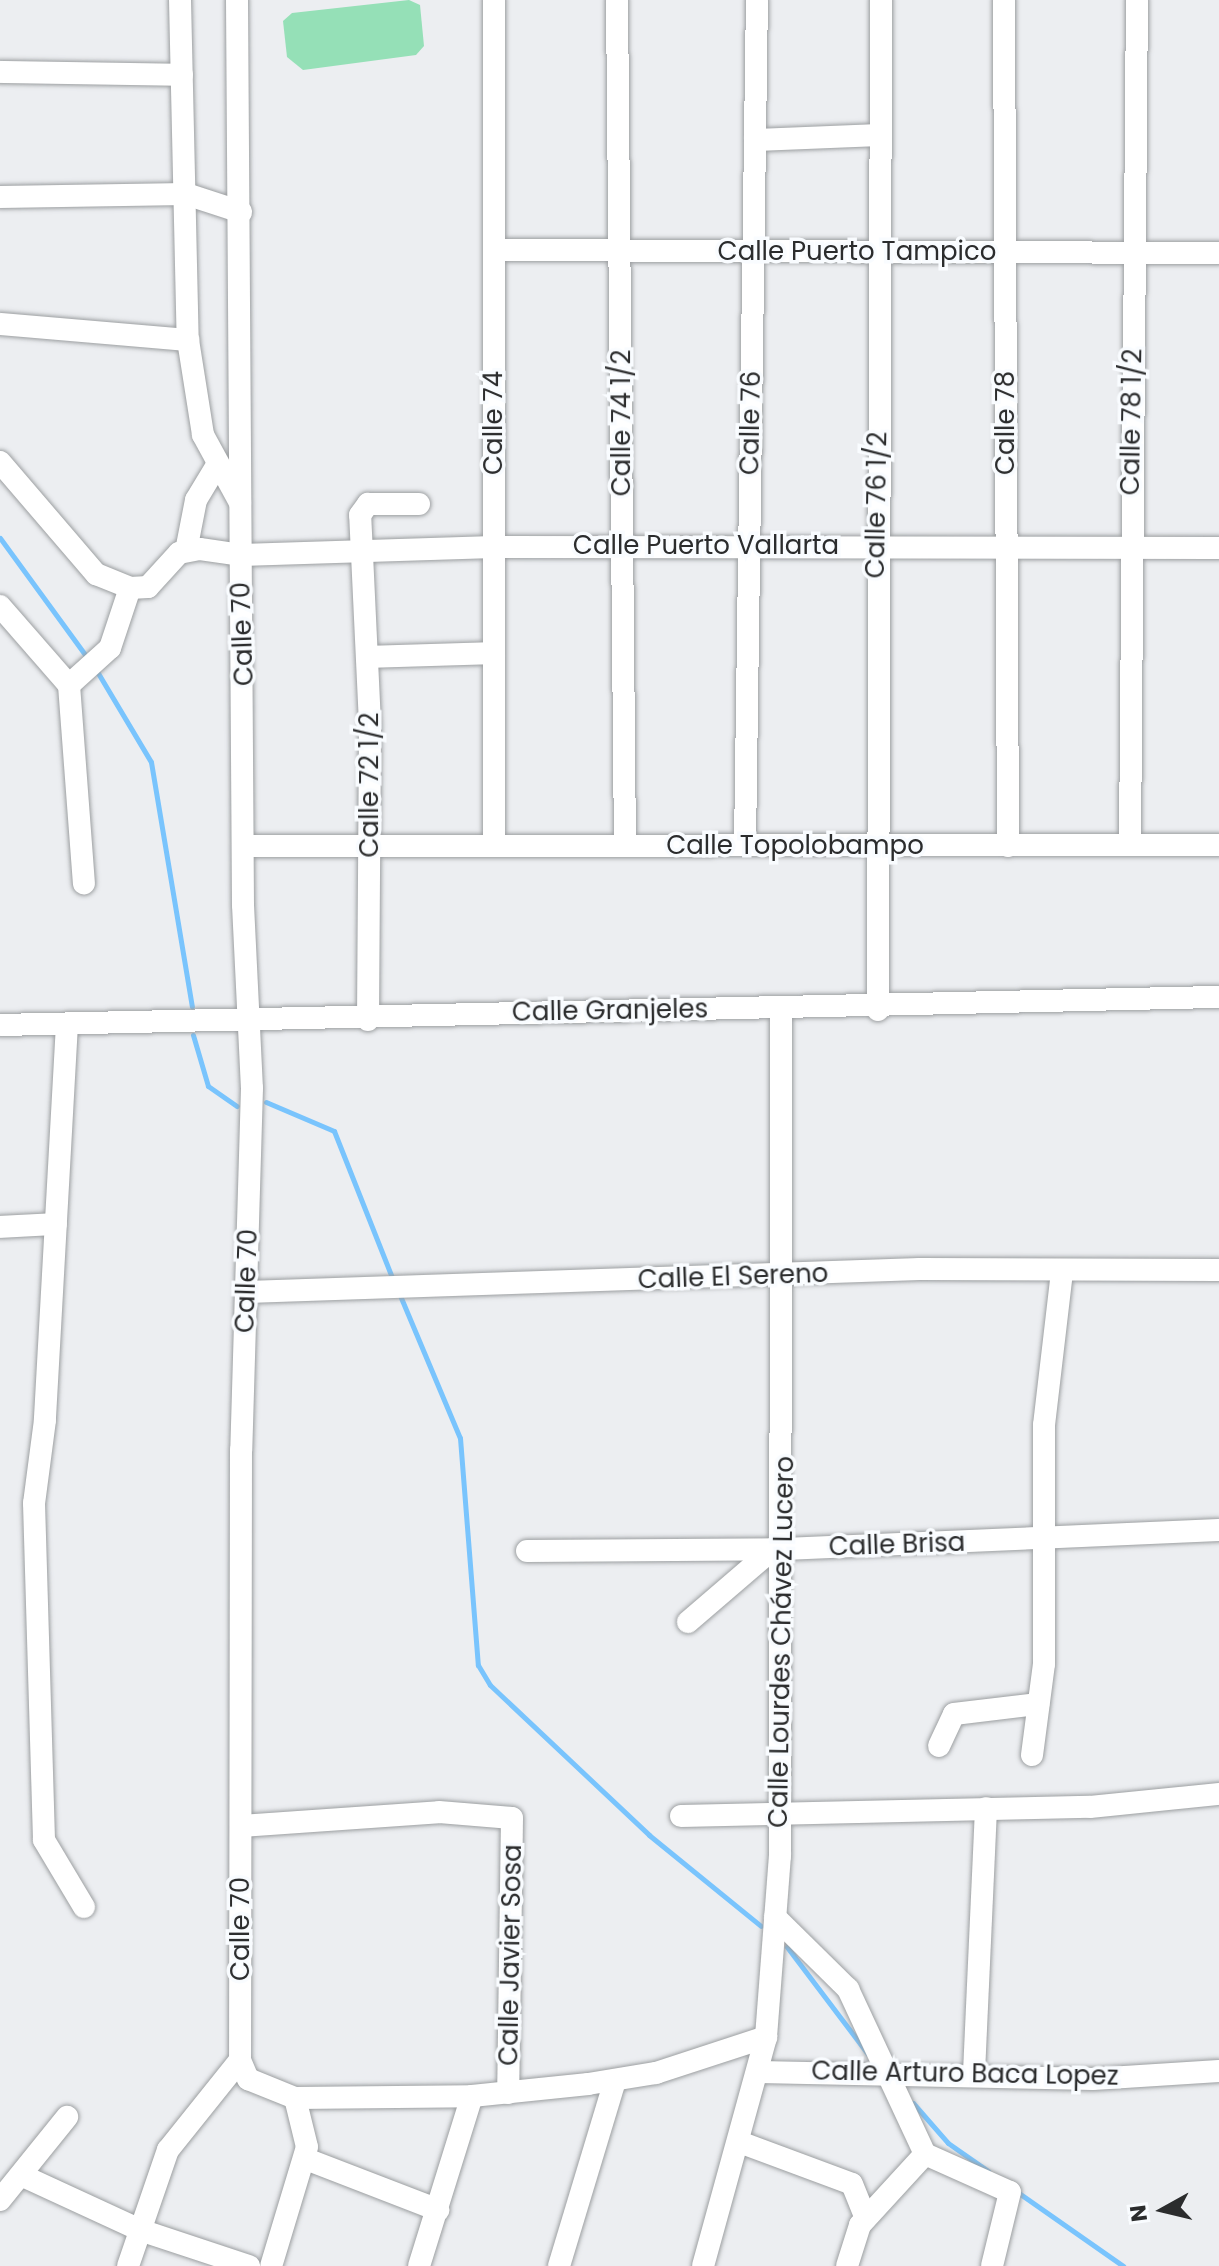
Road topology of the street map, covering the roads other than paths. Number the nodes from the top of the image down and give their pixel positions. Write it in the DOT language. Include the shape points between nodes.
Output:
graph roads {
  1 [pos="180,0"];
  2 [pos="237,0"];
  3 [pos="494,0"];
  4 [pos="617,0"];
  5 [pos="757,0"];
  6 [pos="881,0"];
  7 [pos="1004,0"];
  8 [pos="1137,0"];
  9 [pos="0,72"];
  10 [pos="182,75"];
  11 [pos="881,135"];
  12 [pos="755,140"];
  13 [pos="186,194"];
  14 [pos="0,197"];
  15 [pos="241,212"];
  16 [pos="495,250"];
  17 [pos="621,252"];
  18 [pos="752,252"];
  19 [pos="880,252"];
  20 [pos="1006,252"];
  21 [pos="1135,253"];
  22 [pos="1219,253"];
  23 [pos="0,324"];
  24 [pos="188,340"];
  25 [pos="216,467"];
  26 [pos="4,470"];
  27 [pos="240,504"];
  28 [pos="419,504"];
  29 [pos="877,545"];
  30 [pos="750,546"];
  31 [pos="494,547"];
  32 [pos="622,547"];
  33 [pos="1007,547"];
  34 [pos="1131,548"];
  35 [pos="1219,548"];
  36 [pos="186,551"];
  37 [pos="364,551"];
  38 [pos="241,555"];
  39 [pos="130,588"];
  40 [pos="0,606"];
  41 [pos="494,653"];
  42 [pos="368,657"];
  43 [pos="77,680"];
  44 [pos="745,845"];
  45 [pos="1130,845"];
  46 [pos="1219,845"];
  47 [pos="244,846"];
  48 [pos="494,846"];
  49 [pos="625,846"];
  50 [pos="874,846"];
  51 [pos="1008,846"];
  52 [pos="370,849"];
  53 [pos="84,883"];
  54 [pos="1219,997"];
  55 [pos="781,1009"];
  56 [pos="878,1010"];
  57 [pos="249,1019"];
  58 [pos="368,1020"];
  59 [pos="67,1024"];
  60 [pos="0,1025"];
  61 [pos="56,1224"];
  62 [pos="0,1227"];
  63 [pos="1219,1270"];
  64 [pos="1062,1272"];
  65 [pos="785,1276"];
  66 [pos="247,1292"];
  67 [pos="1219,1530"];
  68 [pos="1042,1539"];
  69 [pos="779,1549"];
  70 [pos="527,1551"];
  71 [pos="688,1622"];
  72 [pos="1038,1704"];
  73 [pos="939,1746"];
  74 [pos="1032,1755"];
  75 [pos="1219,1794"];
  76 [pos="986,1808"];
  77 [pos="782,1813"];
  78 [pos="681,1816"];
  79 [pos="241,1826"];
  80 [pos="84,1907"];
  81 [pos="775,1917"];
  82 [pos="766,2037"];
  83 [pos="240,2060"];
  84 [pos="1219,2071"];
  85 [pos="759,2072"];
  86 [pos="974,2073"];
  87 [pos="893,2076"];
  88 [pos="615,2081"];
  89 [pos="508,2093"];
  90 [pos="472,2096"];
  91 [pos="295,2098"];
  92 [pos="67,2117"];
  93 [pos="742,2143"];
  94 [pos="925,2154"];
  95 [pos="306,2159"];
  96 [pos="23,2176"];
  97 [pos="0,2200"];
  98 [pos="438,2210"];
  99 [pos="866,2218"];
  100 [pos="140,2230"];
  101 [pos="128,2266"];
  102 [pos="249,2266"];
  103 [pos="271,2266"];
  104 [pos="419,2266"];
  105 [pos="559,2266"];
  106 [pos="703,2266"];
  107 [pos="847,2266"];
  108 [pos="992,2266"];
  1 -- 10 [label="street"];
  2 -- 15 [label="street, Calle 70"];
  3 -- 16 [label="street, Calle 74"];
  4 -- 17 [label="street, Calle 74 1/2"];
  5 -- 12 [label="street, Calle 76"];
  6 -- 11 [label="street, Calle 76 1/2"];
  7 -- 20 [label="street, Calle 78"];
  8 -- 21 [label="street, Calle 78 1/2"];
  9 -- 10 [label="street"];
  10 -- 13 [label="street"];
  11 -- 12 [label="street"];
  11 -- 19 [label="street, Calle 76 1/2"];
  12 -- 18 [label="street, Calle 76"];
  13 -- 14 [label="street"];
  13 -- 15 [label="street"];
  13 -- 24 [label="street"];
  15 -- 27 [label="street, Calle 70"];
  16 -- 17 [label="street, Calle Puerto Tampico"];
  16 -- 31 [label="street, Calle 74"];
  17 -- 18 [label="street, Calle Puerto Tampico"];
  17 -- 32 [label="street, Calle 74 1/2"];
  18 -- 19 [label="street, Calle Puerto Tampico"];
  18 -- 30 [label="street, Calle 76"];
  19 -- 20 [label="street, Calle Puerto Tampico"];
  19 -- 29 [label="street, Calle 76 1/2"];
  20 -- 21 [label="street, Calle Puerto Tampico"];
  20 -- 33 [label="street, Calle 78"];
  21 -- 22 [label="street, Calle Puerto Tampico"];
  21 -- 34 [label="street, Calle 78 1/2"];
  23 -- 24 [label="street"];
  24 -- 25 [label="street" via="199,419"];
  25 -- 27 [label="street"];
  25 -- 36 [label="street" via="196,500"];
  26 -- 39 [label="street" via="96,574"];
  27 -- 38 [label="street, Calle 70"];
  28 -- 37 [label="street, Calle 72 1/2" via="362,508"];
  29 -- 30 [label="street, Calle Puerto Vallarta"];
  29 -- 33 [label="street, Calle Puerto Vallarta"];
  29 -- 50 [label="street, Calle 76 1/2"];
  30 -- 32 [label="street, Calle Puerto Vallarta"];
  30 -- 44 [label="street, Calle 76"];
  31 -- 32 [label="street, Calle Puerto Vallarta"];
  31 -- 37 [label="street, Calle Puerto Vallarta"];
  31 -- 41 [label="street, Calle 74"];
  32 -- 49 [label="street, Calle 74 1/2"];
  33 -- 34 [label="street, Calle Puerto Vallarta"];
  33 -- 51 [label="street, Calle 78"];
  34 -- 35 [label="street, Calle Puerto Vallarta"];
  34 -- 45 [label="street, Calle 78 1/2"];
  36 -- 38 [label="street, Calle Puerto Vallarta"];
  36 -- 39 [label="street" via="148,587"];
  37 -- 38 [label="street, Calle Puerto Vallarta"];
  37 -- 42 [label="street, Calle 72 1/2"];
  38 -- 47 [label="street, Calle 70"];
  39 -- 43 [label="street" via="110,648"];
  40 -- 43 [label="street"];
  41 -- 42 [label="street"];
  41 -- 48 [label="street, Calle 74"];
  42 -- 52 [label="street, Calle 72 1/2"];
  43 -- 53 [label="street"];
  44 -- 49 [label="street, Calle Topolobampo"];
  44 -- 50 [label="street, Calle Topolobampo"];
  45 -- 46 [label="street, Calle Topolobampo"];
  45 -- 51 [label="street, Calle Topolobampo"];
  47 -- 52 [label="street, Calle Topolobampo"];
  47 -- 57 [label="street, Calle 70"];
  48 -- 49 [label="street, Calle Topolobampo"];
  48 -- 52 [label="street, Calle Topolobampo"];
  50 -- 51 [label="street, Calle Topolobampo"];
  50 -- 56 [label="street, Calle 76 1/2"];
  52 -- 58 [label="street, Calle 72 1/2"];
  54 -- 56 [label="street, Calle Granjeles"];
  55 -- 56 [label="street, Calle Granjeles"];
  55 -- 58 [label="street, Calle Granjeles"];
  55 -- 65 [label="street, Calle Lourdes Chávez Lucero"];
  57 -- 58 [label="street, Calle Granjeles"];
  57 -- 59 [label="street, Calle Granjeles"];
  57 -- 66 [label="street, Calle 70"];
  59 -- 60 [label="street, Calle Granjeles"];
  59 -- 61 [label="street"];
  61 -- 62 [label="street"];
  61 -- 80 [label="street" via="34,1503 43,1823 48,1853"];
  63 -- 64 [label="street, Calle El Sereno"];
  64 -- 65 [label="street, Calle El Sereno"];
  64 -- 68 [label="street" via="1044,1425"];
  65 -- 66 [label="street, Calle El Sereno"];
  65 -- 69 [label="street, Calle Lourdes Chávez Lucero"];
  66 -- 79 [label="street, Calle 70"];
  67 -- 68 [label="street, Calle Brisa"];
  68 -- 69 [label="street, Calle Brisa"];
  68 -- 72 [label="street"];
  69 -- 70 [label="street, Calle Brisa"];
  69 -- 71 [label="street"];
  69 -- 77 [label="street, Calle Lourdes Chávez Lucero"];
  72 -- 73 [label="street" via="954,1714"];
  72 -- 74 [label="street"];
  75 -- 76 [label="street" via="1166,1803"];
  76 -- 77 [label="street"];
  76 -- 86 [label="street"];
  77 -- 78 [label="street"];
  77 -- 81 [label="street, Calle Lourdes Chávez Lucero"];
  79 -- 83 [label="street, Calle 70"];
  79 -- 89 [label="street, Calle Javier Sosa" via="439,1812 512,1818"];
  81 -- 82 [label="street, Calle Lourdes Chávez Lucero"];
  81 -- 87 [label="street" via="848,1989"];
  82 -- 85 [label="street, Calle Lourdes Chávez Lucero"];
  82 -- 88 [label="street"];
  83 -- 91 [label="street" via="248,2079"];
  83 -- 100 [label="street" via="168,2150"];
  84 -- 86 [label="street, Calle Arturo Baca Lopez" via="1093,2079"];
  85 -- 87 [label="street, Calle Arturo Baca Lopez"];
  85 -- 93 [label="street, Calle Lourdes Chávez Lucero"];
  86 -- 87 [label="street, Calle Arturo Baca Lopez"];
  87 -- 94 [label="street"];
  88 -- 89 [label="street"];
  88 -- 105 [label="street"];
  89 -- 90 [label="street"];
  90 -- 91 [label="street"];
  90 -- 98 [label="street"];
  91 -- 95 [label="street" via="307,2130"];
  92 -- 96 [label="street"];
  93 -- 99 [label="street" via="852,2184"];
  93 -- 106 [label="street, Calle Lourdes Chávez Lucero"];
  94 -- 99 [label="street"];
  94 -- 108 [label="street" via="1007,2188 1011,2202"];
  95 -- 98 [label="street"];
  95 -- 103 [label="street"];
  96 -- 97 [label="street"];
  96 -- 100 [label="street"];
  98 -- 104 [label="street"];
  99 -- 107 [label="street"];
  100 -- 101 [label="street"];
  100 -- 102 [label="street"];
}
